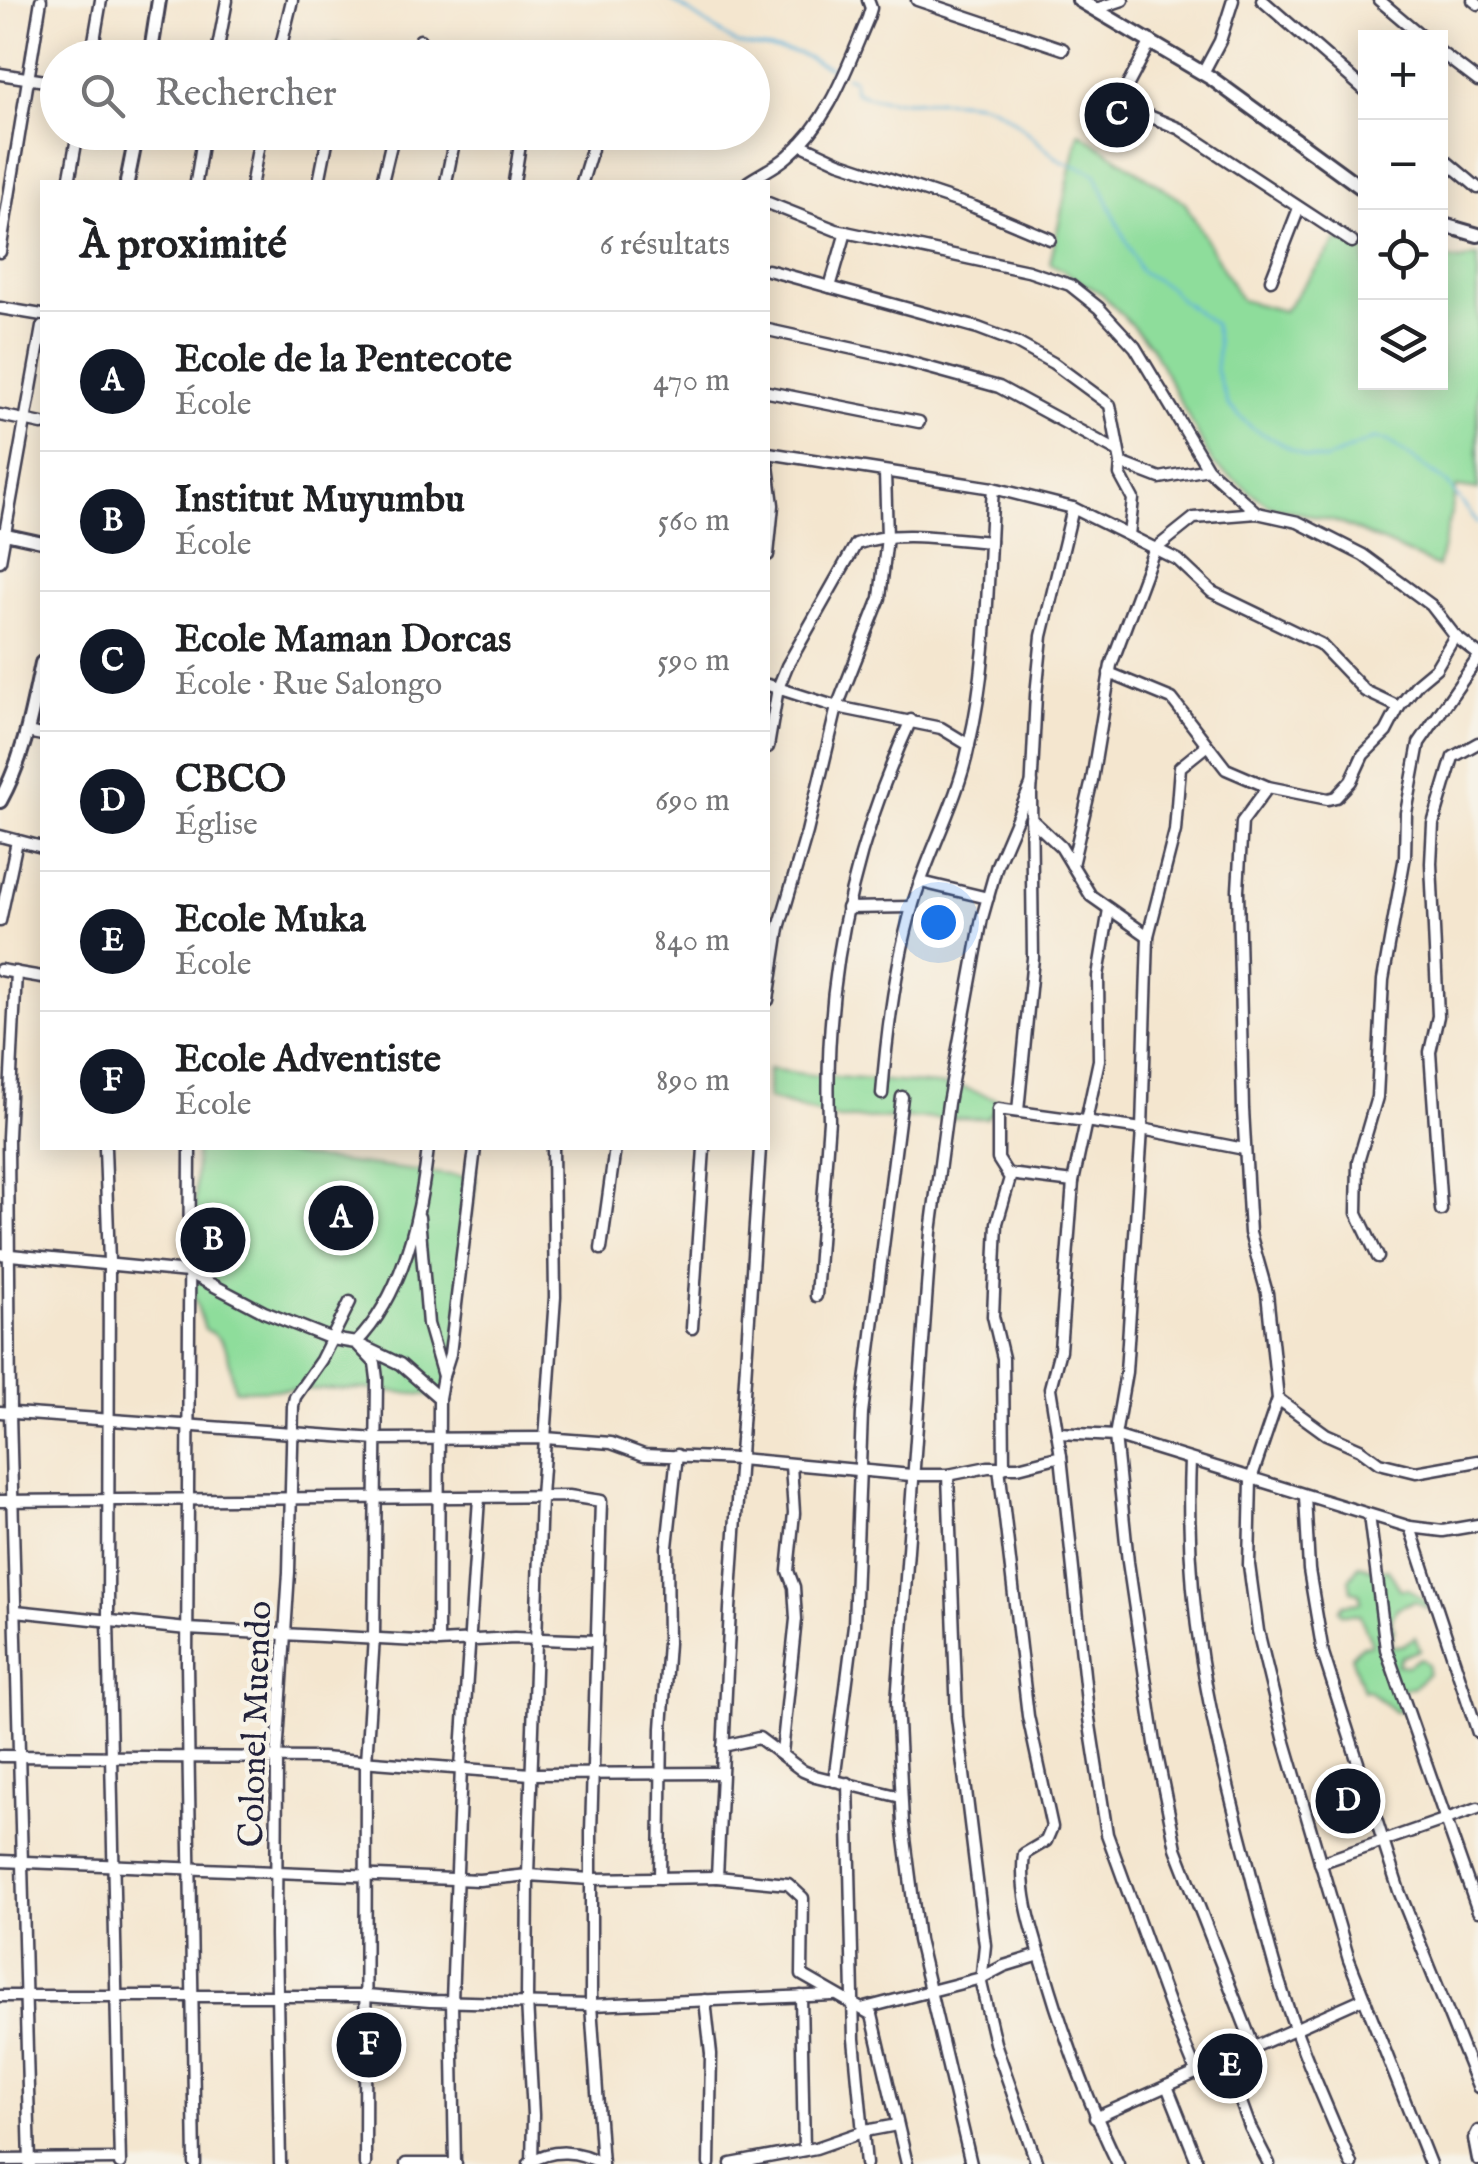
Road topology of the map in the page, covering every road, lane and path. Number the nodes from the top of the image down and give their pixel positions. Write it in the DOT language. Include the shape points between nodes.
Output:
graph roads {
  1 [pos="41,0"];
  2 [pos="101,0"];
  3 [pos="160,0"];
  4 [pos="227,0"];
  5 [pos="292,0"];
  6 [pos="868,0"];
  7 [pos="917,0"];
  8 [pos="1079,0"];
  9 [pos="1123,0"];
  10 [pos="1233,0"];
  11 [pos="1262,0"];
  12 [pos="1379,0"];
  13 [pos="1096,9"];
  14 [pos="1415,30"];
  15 [pos="95,40"];
  16 [pos="153,40"];
  17 [pos="219,40"];
  18 [pos="282,40"];
  19 [pos="1151,41"];
  20 [pos="1063,50"];
  21 [pos="1448,58"];
  22 [pos="1204,73"];
  23 [pos="0,74"];
  24 [pos="26,78"];
  25 [pos="40,80"];
  26 [pos="1478,81"];
  27 [pos="1358,84"];
  28 [pos="1099,95"];
  29 [pos="1119,102"];
  30 [pos="800,144"];
  31 [pos="75,150"];
  32 [pos="133,150"];
  33 [pos="201,150"];
  34 [pos="258,150"];
  35 [pos="325,150"];
  36 [pos="390,150"];
  37 [pos="452,150"];
  38 [pos="519,150"];
  39 [pos="592,150"];
  40 [pos="1448,163"];
  41 [pos="69,180"];
  42 [pos="127,180"];
  43 [pos="196,180"];
  44 [pos="252,180"];
  45 [pos="320,180"];
  46 [pos="382,180"];
  47 [pos="446,180"];
  48 [pos="514,180"];
  49 [pos="583,180"];
  50 [pos="752,180"];
  51 [pos="1358,184"];
  52 [pos="1478,188"];
  53 [pos="770,203"];
  54 [pos="1299,208"];
  55 [pos="1448,226"];
  56 [pos="846,232"];
  57 [pos="1478,235"];
  58 [pos="1050,239"];
  59 [pos="1352,242"];
  60 [pos="0,252"];
  61 [pos="770,271"];
  62 [pos="1271,280"];
  63 [pos="830,287"];
  64 [pos="0,308"];
  65 [pos="40,315"];
  66 [pos="770,330"];
  67 [pos="40,339"];
  68 [pos="770,392"];
  69 [pos="0,415"];
  70 [pos="26,420"];
  71 [pos="919,422"];
  72 [pos="40,424"];
  73 [pos="1117,451"];
  74 [pos="770,453"];
  75 [pos="1120,464"];
  76 [pos="1208,470"];
  77 [pos="885,473"];
  78 [pos="770,486"];
  79 [pos="993,488"];
  80 [pos="1072,508"];
  81 [pos="1257,512"];
  82 [pos="2,534"];
  83 [pos="1129,536"];
  84 [pos="887,538"];
  85 [pos="770,540"];
  86 [pos="40,542"];
  87 [pos="990,542"];
  88 [pos="1154,550"];
  89 [pos="0,562"];
  90 [pos="1455,636"];
  91 [pos="1478,656"];
  92 [pos="40,673"];
  93 [pos="1109,673"];
  94 [pos="773,686"];
  95 [pos="837,707"];
  96 [pos="1399,707"];
  97 [pos="912,720"];
  98 [pos="770,723"];
  99 [pos="28,732"];
  100 [pos="40,735"];
  101 [pos="1478,743"];
  102 [pos="969,745"];
  103 [pos="1206,746"];
  104 [pos="1032,783"];
  105 [pos="1268,787"];
  106 [pos="0,801"];
  107 [pos="1032,819"];
  108 [pos="0,836"];
  109 [pos="17,841"];
  110 [pos="40,847"];
  111 [pos="1072,864"];
  112 [pos="920,882"];
  113 [pos="988,898"];
  114 [pos="912,907"];
  115 [pos="847,908"];
  116 [pos="1109,909"];
  117 [pos="0,921"];
  118 [pos="1148,936"];
  119 [pos="0,970"];
  120 [pos="16,972"];
  121 [pos="40,977"];
  122 [pos="770,987"];
  123 [pos="882,1094"];
  124 [pos="902,1097"];
  125 [pos="1018,1111"];
  126 [pos="1085,1122"];
  127 [pos="1142,1128"];
  128 [pos="1244,1149"];
  129 [pos="106,1150"];
  130 [pos="190,1150"];
  131 [pos="428,1150"];
  132 [pos="475,1150"];
  133 [pos="553,1150"];
  134 [pos="615,1150"];
  135 [pos="704,1150"];
  136 [pos="760,1150"];
  137 [pos="1009,1174"];
  138 [pos="1073,1182"];
  139 [pos="418,1206"];
  140 [pos="1441,1210"];
  141 [pos="602,1249"];
  142 [pos="5,1254"];
  143 [pos="1378,1257"];
  144 [pos="109,1262"];
  145 [pos="188,1272"];
  146 [pos="816,1296"];
  147 [pos="350,1302"];
  148 [pos="692,1328"];
  149 [pos="332,1339"];
  150 [pos="356,1343"];
  151 [pos="444,1376"];
  152 [pos="438,1398"];
  153 [pos="1278,1399"];
  154 [pos="5,1412"];
  155 [pos="108,1420"];
  156 [pos="188,1426"];
  157 [pos="292,1434"];
  158 [pos="1060,1434"];
  159 [pos="1115,1436"];
  160 [pos="440,1437"];
  161 [pos="545,1438"];
  162 [pos="376,1439"];
  163 [pos="677,1456"];
  164 [pos="1061,1456"];
  165 [pos="740,1459"];
  166 [pos="1190,1460"];
  167 [pos="1478,1460"];
  168 [pos="790,1465"];
  169 [pos="1002,1468"];
  170 [pos="858,1471"];
  171 [pos="911,1475"];
  172 [pos="948,1475"];
  173 [pos="1251,1479"];
  174 [pos="541,1496"];
  175 [pos="1305,1496"];
  176 [pos="440,1498"];
  177 [pos="479,1498"];
  178 [pos="188,1500"];
  179 [pos="290,1500"];
  180 [pos="377,1500"];
  181 [pos="6,1501"];
  182 [pos="107,1501"];
  183 [pos="1369,1515"];
  184 [pos="1478,1525"];
  185 [pos="1410,1527"];
  186 [pos="16,1611"];
  187 [pos="108,1620"];
  188 [pos="187,1628"];
  189 [pos="285,1632"];
  190 [pos="374,1637"];
  191 [pos="538,1638"];
  192 [pos="470,1640"];
  193 [pos="597,1641"];
  194 [pos="438,1642"];
  195 [pos="1478,1732"];
  196 [pos="723,1746"];
  197 [pos="782,1753"];
  198 [pos="0,1756"];
  199 [pos="20,1757"];
  200 [pos="278,1757"];
  201 [pos="189,1758"];
  202 [pos="111,1759"];
  203 [pos="366,1762"];
  204 [pos="460,1767"];
  205 [pos="663,1773"];
  206 [pos="722,1773"];
  207 [pos="532,1774"];
  208 [pos="594,1775"];
  209 [pos="834,1780"];
  210 [pos="848,1784"];
  211 [pos="901,1797"];
  212 [pos="1478,1808"];
  213 [pos="1446,1819"];
  214 [pos="1382,1841"];
  215 [pos="23,1860"];
  216 [pos="0,1861"];
  217 [pos="1320,1862"];
  218 [pos="116,1866"];
  219 [pos="192,1866"];
  220 [pos="276,1871"];
  221 [pos="368,1874"];
  222 [pos="528,1875"];
  223 [pos="717,1877"];
  224 [pos="660,1878"];
  225 [pos="457,1879"];
  226 [pos="592,1879"];
  227 [pos="1478,1911"];
  228 [pos="1040,1955"];
  229 [pos="981,1978"];
  230 [pos="930,1993"];
  231 [pos="28,1995"];
  232 [pos="193,1995"];
  233 [pos="276,1995"];
  234 [pos="838,1995"];
  235 [pos="0,1996"];
  236 [pos="116,1996"];
  237 [pos="366,1996"];
  238 [pos="801,1996"];
  239 [pos="1364,1998"];
  240 [pos="704,2000"];
  241 [pos="452,2001"];
  242 [pos="526,2001"];
  243 [pos="591,2005"];
  244 [pos="859,2006"];
  245 [pos="1296,2029"];
  246 [pos="1254,2048"];
  247 [pos="1226,2061"];
  248 [pos="1198,2074"];
  249 [pos="1167,2086"];
  250 [pos="1478,2087"];
  251 [pos="1095,2118"];
  252 [pos="897,2125"];
  253 [pos="865,2131"];
  254 [pos="1478,2131"];
  255 [pos="797,2156"];
  256 [pos="0,2160"];
  257 [pos="1478,2160"];
  258 [pos="30,2162"];
  259 [pos="120,2162"];
  260 [pos="530,2163"];
  261 [pos="195,2164"];
  262 [pos="280,2164"];
  263 [pos="365,2164"];
  264 [pos="406,2164"];
  265 [pos="456,2164"];
  266 [pos="602,2164"];
  267 [pos="709,2164"];
  268 [pos="731,2164"];
  269 [pos="866,2164"];
  270 [pos="908,2164"];
  271 [pos="971,2164"];
  272 [pos="1037,2164"];
  273 [pos="1118,2164"];
  274 [pos="1198,2164"];
  275 [pos="1268,2164"];
  276 [pos="1351,2164"];
  277 [pos="1430,2164"];
  1 -- 24 [label="street"];
  2 -- 15 [label="street"];
  3 -- 16 [label="street"];
  4 -- 17 [label="street"];
  5 -- 18 [label="street"];
  6 -- 30 [label="street" via="872,8 847,72"];
  7 -- 20 [label="street"];
  8 -- 13 [label="street"];
  9 -- 13 [label="street"];
  10 -- 22 [label="street"];
  11 -- 27 [label="street"];
  12 -- 14 [label="street"];
  13 -- 19 [label="street"];
  19 -- 22 [label="street"];
  19 -- 29 [label="street"];
  21 -- 26 [label="street"];
  22 -- 51 [label="street"];
  23 -- 24 [label="street"];
  24 -- 25 [label="street"];
  24 -- 60 [label="street"];
  28 -- 29 [label="street"];
  29 -- 54 [label="street" via="1180,129"];
  30 -- 50 [label="street"];
  30 -- 58 [label="street"];
  31 -- 41 [label="street"];
  32 -- 42 [label="street"];
  33 -- 43 [label="street"];
  34 -- 44 [label="street"];
  35 -- 45 [label="street"];
  36 -- 46 [label="street"];
  37 -- 47 [label="street"];
  38 -- 48 [label="street"];
  39 -- 49 [label="street"];
  40 -- 52 [label="street"];
  53 -- 56 [label="street"];
  54 -- 59 [label="street"];
  54 -- 62 [label="street"];
  55 -- 57 [label="street"];
  56 -- 63 [label="street"];
  56 -- 76 [label="street" via="1070,285 1135,347"];
  61 -- 63 [label="street"];
  63 -- 73 [label="street" via="978,328 1053,363 1110,405"];
  64 -- 65 [label="street"];
  66 -- 73 [label="street" via="999,386"];
  67 -- 70 [label="street"];
  68 -- 71 [label="street"];
  69 -- 70 [label="street"];
  70 -- 72 [label="street"];
  70 -- 82 [label="street"];
  73 -- 75 [label="street"];
  74 -- 77 [label="street"];
  75 -- 76 [label="street" via="1160,478"];
  75 -- 83 [label="street" via="1133,499"];
  76 -- 81 [label="street"];
  77 -- 79 [label="street"];
  77 -- 84 [label="street"];
  78 -- 85 [label="street"];
  79 -- 80 [label="street"];
  79 -- 87 [label="street"];
  80 -- 83 [label="street"];
  80 -- 104 [label="street" via="1042,640"];
  81 -- 88 [label="street" via="1194,518"];
  81 -- 90 [label="street" via="1298,522 1363,556 1431,605"];
  82 -- 86 [label="street"];
  82 -- 89 [label="street"];
  83 -- 88 [label="street"];
  84 -- 87 [label="street"];
  84 -- 94 [label="street" via="851,550"];
  84 -- 95 [label="street" via="878,606"];
  87 -- 102 [label="street" via="985,648"];
  88 -- 93 [label="street"];
  88 -- 96 [label="street" via="1180,561 1212,592 1320,644 1368,692"];
  90 -- 91 [label="street"];
  90 -- 96 [label="street"];
  91 -- 143 [label="street" via="1419,743 1406,813 1405,856 1382,980 1376,1097 1358,1162 1356,1213"];
  92 -- 99 [label="street"];
  93 -- 103 [label="street" via="1172,698"];
  93 -- 111 [label="street"];
  94 -- 95 [label="street"];
  94 -- 98 [label="street"];
  95 -- 97 [label="street"];
  95 -- 122 [label="street"];
  96 -- 105 [label="street" via="1333,799"];
  97 -- 102 [label="street"];
  97 -- 115 [label="street" via="866,833"];
  99 -- 100 [label="street"];
  99 -- 106 [label="street"];
  101 -- 140 [label="street" via="1452,757 1432,829 1438,1016 1430,1052"];
  102 -- 112 [label="street"];
  103 -- 105 [label="street" via="1226,768"];
  103 -- 118 [label="street" via="1180,767 1175,831"];
  104 -- 107 [label="street"];
  104 -- 113 [label="street"];
  105 -- 128 [label="street" via="1240,827"];
  107 -- 111 [label="street"];
  107 -- 125 [label="street" via="1033,958"];
  108 -- 109 [label="street"];
  109 -- 110 [label="street"];
  109 -- 117 [label="street"];
  111 -- 116 [label="street"];
  112 -- 113 [label="street"];
  112 -- 114 [label="street"];
  113 -- 171 [label="street" via="970,968 931,1232"];
  114 -- 115 [label="street"];
  114 -- 123 [label="street"];
  115 -- 146 [label="street" via="831,1003"];
  116 -- 118 [label="street"];
  116 -- 126 [label="street" via="1098,976 1098,1060"];
  118 -- 127 [label="street"];
  119 -- 120 [label="street"];
  120 -- 121 [label="street"];
  120 -- 142 [label="street"];
  124 -- 170 [label="street"];
  125 -- 126 [label="street"];
  125 -- 137 [label="street" via="998,1109 998,1159"];
  126 -- 127 [label="street"];
  126 -- 138 [label="street"];
  127 -- 128 [label="street"];
  127 -- 159 [label="street" via="1127,1359"];
  128 -- 153 [label="street" via="1250,1234 1267,1293"];
  129 -- 144 [label="street"];
  130 -- 145 [label="street"];
  131 -- 139 [label="street"];
  132 -- 151 [label="street"];
  133 -- 161 [label="street" via="555,1297"];
  134 -- 141 [label="street"];
  135 -- 148 [label="street"];
  136 -- 165 [label="street"];
  137 -- 138 [label="street"];
  137 -- 169 [label="street" via="997,1222 993,1316 1002,1358"];
  138 -- 158 [label="street" via="1060,1350 1050,1392"];
  139 -- 150 [label="street" via="386,1304"];
  139 -- 151 [label="street" via="428,1324"];
  142 -- 144 [label="street"];
  142 -- 154 [label="street"];
  144 -- 145 [label="street"];
  144 -- 155 [label="street"];
  145 -- 149 [label="street"];
  145 -- 156 [label="street"];
  147 -- 149 [label="street, Colonel Muendo"];
  149 -- 150 [label="street"];
  149 -- 157 [label="street, Colonel Muendo" via="294,1397"];
  150 -- 152 [label="street" via="400,1364"];
  150 -- 162 [label="street" via="375,1363"];
  151 -- 152 [label="street"];
  152 -- 160 [label="street"];
  153 -- 167 [label="street" via="1379,1463 1416,1472"];
  153 -- 173 [label="street"];
  154 -- 155 [label="street"];
  154 -- 181 [label="street"];
  155 -- 156 [label="street"];
  155 -- 182 [label="street"];
  156 -- 157 [label="street"];
  156 -- 178 [label="street"];
  157 -- 162 [label="street"];
  157 -- 179 [label="street, Colonel Muendo"];
  158 -- 159 [label="street"];
  158 -- 164 [label="street"];
  159 -- 166 [label="street"];
  159 -- 246 [label="street" via="1128,1562 1176,1848"];
  160 -- 161 [label="street"];
  160 -- 162 [label="street"];
  160 -- 176 [label="street"];
  161 -- 163 [label="street"];
  161 -- 174 [label="street"];
  162 -- 180 [label="street"];
  163 -- 165 [label="street"];
  163 -- 205 [label="street" via="667,1547"];
  164 -- 169 [label="street"];
  164 -- 248 [label="street" via="1107,1834"];
  165 -- 168 [label="street"];
  165 -- 196 [label="street"];
  166 -- 173 [label="street"];
  166 -- 245 [label="street" via="1190,1576 1209,1712"];
  168 -- 170 [label="street"];
  168 -- 197 [label="street" via="788,1570 796,1618"];
  169 -- 172 [label="street"];
  169 -- 228 [label="street" via="1028,1716 1052,1827 1046,1841 1024,1854 1022,1866"];
  170 -- 171 [label="street"];
  170 -- 209 [label="street" via="854,1624"];
  171 -- 172 [label="street"];
  171 -- 211 [label="street" via="897,1702"];
  172 -- 229 [label="street" via="957,1717 985,1944"];
  173 -- 175 [label="street"];
  173 -- 217 [label="street" via="1249,1565 1258,1631"];
  174 -- 177 [label="street"];
  174 -- 191 [label="street"];
  174 -- 193 [label="street" via="601,1501"];
  175 -- 183 [label="street"];
  175 -- 214 [label="street" via="1323,1653"];
  176 -- 177 [label="street"];
  176 -- 180 [label="street"];
  176 -- 194 [label="street"];
  177 -- 192 [label="street"];
  178 -- 179 [label="street"];
  178 -- 182 [label="street"];
  178 -- 188 [label="street"];
  179 -- 180 [label="street"];
  179 -- 189 [label="street, Colonel Muendo"];
  180 -- 190 [label="street"];
  181 -- 182 [label="street"];
  181 -- 186 [label="street"];
  182 -- 187 [label="street"];
  183 -- 185 [label="street"];
  183 -- 213 [label="street" via="1386,1648"];
  184 -- 185 [label="street"];
  185 -- 195 [label="street"];
  186 -- 187 [label="street"];
  186 -- 199 [label="street"];
  187 -- 188 [label="street"];
  187 -- 202 [label="street"];
  188 -- 189 [label="street"];
  188 -- 201 [label="street"];
  189 -- 190 [label="street"];
  189 -- 200 [label="street, Colonel Muendo"];
  190 -- 194 [label="street"];
  190 -- 203 [label="street"];
  191 -- 192 [label="street"];
  191 -- 193 [label="street"];
  191 -- 207 [label="street"];
  192 -- 194 [label="street"];
  192 -- 204 [label="street"];
  193 -- 208 [label="street"];
  196 -- 197 [label="street" via="759,1738"];
  196 -- 206 [label="street"];
  197 -- 209 [label="street" via="803,1771"];
  198 -- 199 [label="street"];
  199 -- 202 [label="street"];
  199 -- 215 [label="street"];
  200 -- 201 [label="street"];
  200 -- 203 [label="street"];
  200 -- 220 [label="street, Colonel Muendo"];
  201 -- 202 [label="street"];
  201 -- 219 [label="street"];
  202 -- 218 [label="street"];
  203 -- 204 [label="street"];
  203 -- 221 [label="street"];
  204 -- 207 [label="street"];
  204 -- 225 [label="street"];
  205 -- 206 [label="street"];
  205 -- 208 [label="street"];
  205 -- 224 [label="street"];
  206 -- 223 [label="street"];
  207 -- 208 [label="street"];
  207 -- 222 [label="street"];
  208 -- 226 [label="street"];
  209 -- 210 [label="street"];
  210 -- 211 [label="street"];
  210 -- 244 [label="street"];
  211 -- 230 [label="street"];
  212 -- 213 [label="street"];
  213 -- 214 [label="street"];
  213 -- 227 [label="street"];
  214 -- 217 [label="street"];
  214 -- 250 [label="street"];
  215 -- 216 [label="street"];
  215 -- 218 [label="street"];
  215 -- 231 [label="street"];
  217 -- 239 [label="street"];
  218 -- 219 [label="street"];
  218 -- 236 [label="street"];
  219 -- 220 [label="street"];
  219 -- 232 [label="street"];
  220 -- 221 [label="street"];
  220 -- 233 [label="street, Colonel Muendo"];
  221 -- 225 [label="street"];
  221 -- 237 [label="street"];
  222 -- 225 [label="street"];
  222 -- 226 [label="street"];
  222 -- 242 [label="street"];
  223 -- 224 [label="street"];
  223 -- 234 [label="street" via="788,1884 798,1892 806,1906 802,1975"];
  224 -- 226 [label="street"];
  225 -- 241 [label="street"];
  226 -- 243 [label="street"];
  228 -- 229 [label="street"];
  228 -- 251 [label="street"];
  229 -- 230 [label="street"];
  229 -- 272 [label="street" via="995,2044"];
  230 -- 244 [label="street"];
  230 -- 271 [label="street"];
  231 -- 235 [label="street"];
  231 -- 236 [label="street"];
  231 -- 258 [label="street"];
  232 -- 233 [label="street"];
  232 -- 236 [label="street"];
  232 -- 261 [label="street"];
  233 -- 237 [label="street"];
  233 -- 262 [label="street, Colonel Muendo"];
  234 -- 238 [label="street"];
  234 -- 244 [label="street"];
  236 -- 259 [label="street"];
  237 -- 241 [label="street"];
  237 -- 263 [label="street"];
  238 -- 240 [label="street"];
  238 -- 255 [label="street"];
  239 -- 245 [label="street"];
  239 -- 277 [label="street"];
  240 -- 243 [label="street"];
  240 -- 267 [label="street" via="712,2054"];
  241 -- 242 [label="street"];
  241 -- 265 [label="street"];
  242 -- 243 [label="street"];
  242 -- 260 [label="street" via="534,2115"];
  243 -- 266 [label="street"];
  244 -- 252 [label="street" via="872,2015"];
  244 -- 253 [label="street" via="854,2040"];
  245 -- 246 [label="street"];
  245 -- 276 [label="street"];
  246 -- 247 [label="street"];
  247 -- 248 [label="street"];
  247 -- 275 [label="street"];
  248 -- 249 [label="street"];
  249 -- 251 [label="street"];
  249 -- 274 [label="street"];
  251 -- 273 [label="street"];
  252 -- 253 [label="street"];
  252 -- 270 [label="street"];
  253 -- 255 [label="street"];
  253 -- 269 [label="street"];
  254 -- 257 [label="street"];
  255 -- 268 [label="street"];
  256 -- 258 [label="street"];
  258 -- 259 [label="street"];
  260 -- 266 [label="street" via="580,2152"];
  264 -- 265 [label="street"];
}
